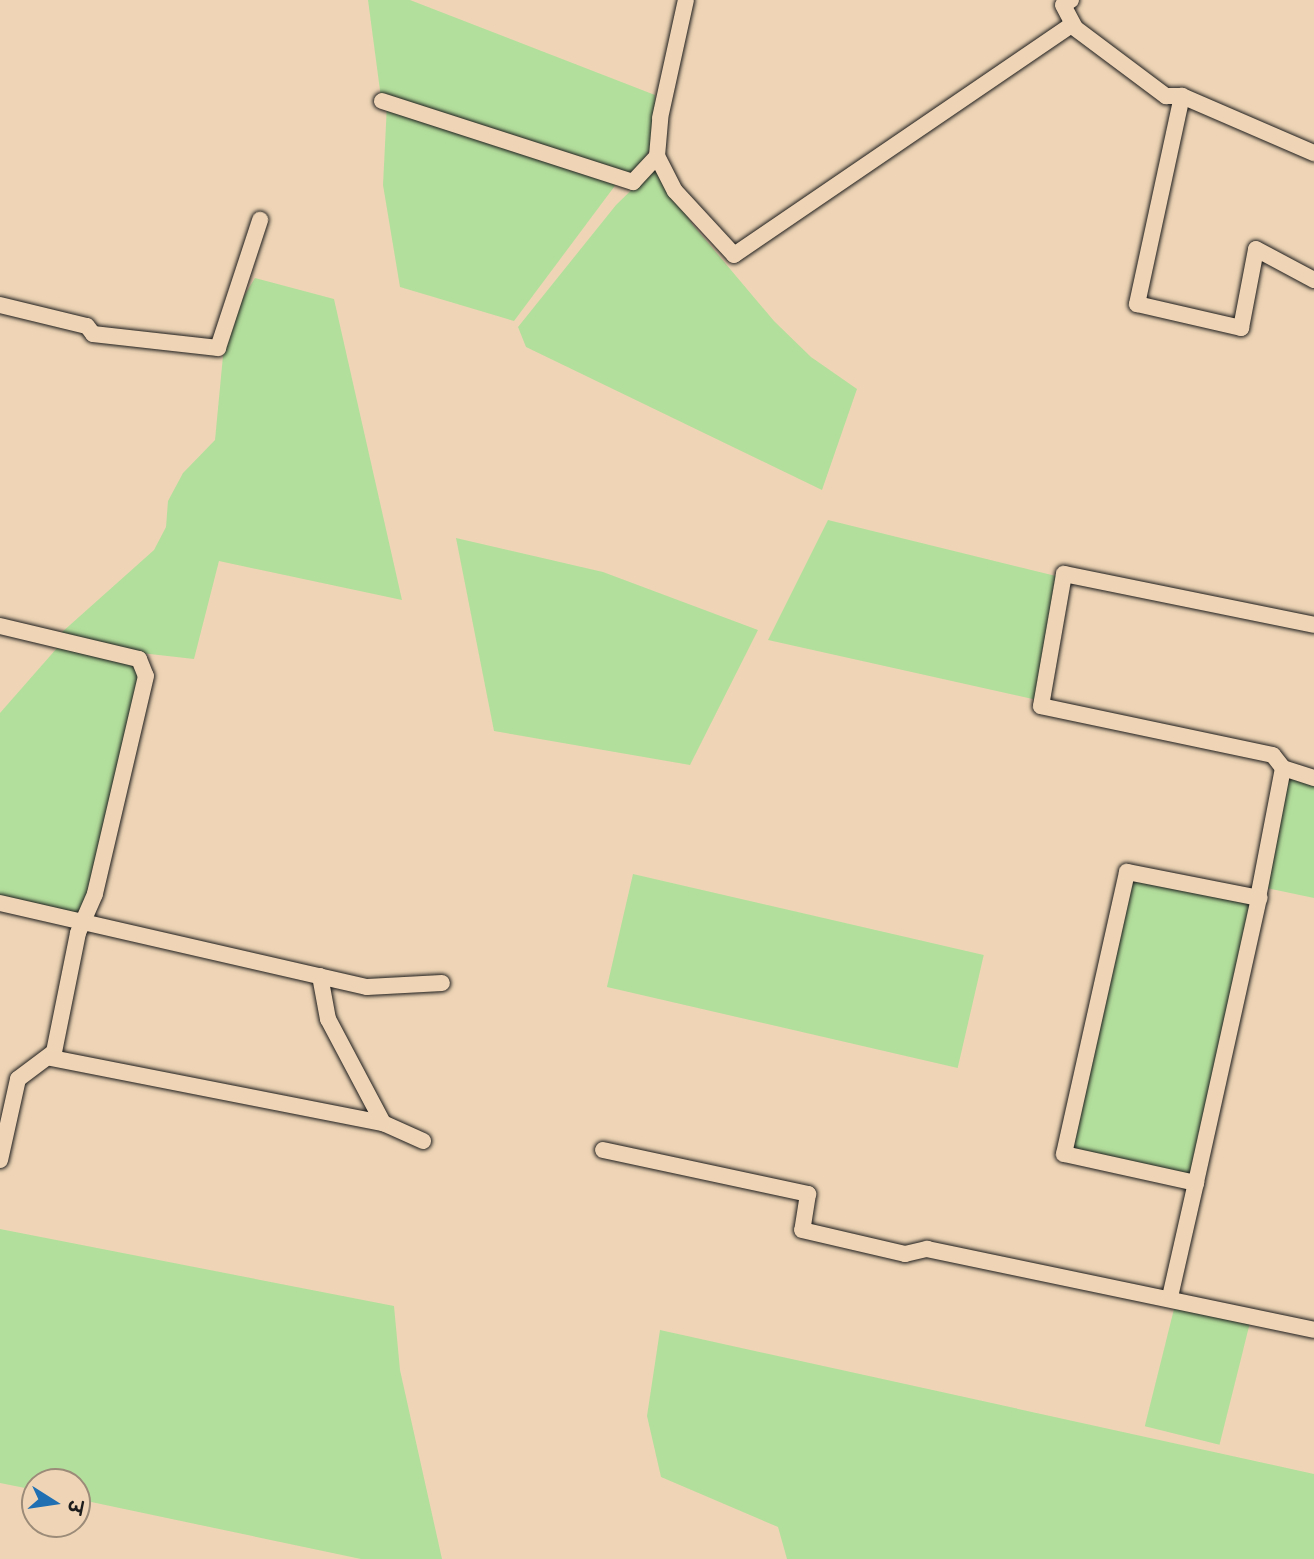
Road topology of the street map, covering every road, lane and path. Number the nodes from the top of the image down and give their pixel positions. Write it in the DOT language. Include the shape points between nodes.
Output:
graph roads {
  1 [pos="686,0"];
  2 [pos="1071,0"];
  3 [pos="1072,24"];
  4 [pos="1182,96"];
  5 [pos="382,101"];
  6 [pos="1314,153"];
  7 [pos="657,156"];
  8 [pos="260,220"];
  9 [pos="1314,280"];
  10 [pos="0,305"];
  11 [pos="1314,625"];
  12 [pos="0,626"];
  13 [pos="1283,768"];
  14 [pos="1314,778"];
  15 [pos="1258,898"];
  16 [pos="0,903"];
  17 [pos="84,920"];
  18 [pos="320,976"];
  19 [pos="442,984"];
  20 [pos="51,1058"];
  21 [pos="383,1123"];
  22 [pos="423,1141"];
  23 [pos="603,1150"];
  24 [pos="0,1160"];
  25 [pos="1196,1183"];
  26 [pos="1170,1297"];
  27 [pos="1314,1330"];
  1 -- 7 [label="street" via="660,118"];
  2 -- 3 [label="street" via="1063,5"];
  3 -- 4 [label="street" via="1149,85 1166,96"];
  3 -- 7 [label="street" via="734,255 675,191"];
  4 -- 6 [label="street"];
  4 -- 9 [label="street" via="1137,304 1241,328 1256,249"];
  5 -- 7 [label="street" via="633,182"];
  8 -- 10 [label="street" via="218,348 93,334 87,326"];
  11 -- 13 [label="street" via="1064,574 1041,706 1273,755"];
  12 -- 17 [label="street" via="139,659 145,669 95,894"];
  13 -- 14 [label="street"];
  13 -- 15 [label="street"];
  15 -- 25 [label="street"];
  15 -- 25 [label="street" via="1127,872 1064,1154"];
  16 -- 17 [label="street"];
  17 -- 18 [label="street"];
  17 -- 20 [label="street"];
  18 -- 19 [label="street" via="367,986"];
  18 -- 21 [label="street" via="328,1019"];
  20 -- 21 [label="street"];
  20 -- 24 [label="street" via="18,1079"];
  21 -- 22 [label="street"];
  23 -- 26 [label="street" via="808,1194 802,1230 905,1254 927,1249"];
  25 -- 26 [label="street"];
  26 -- 27 [label="street"];
}
